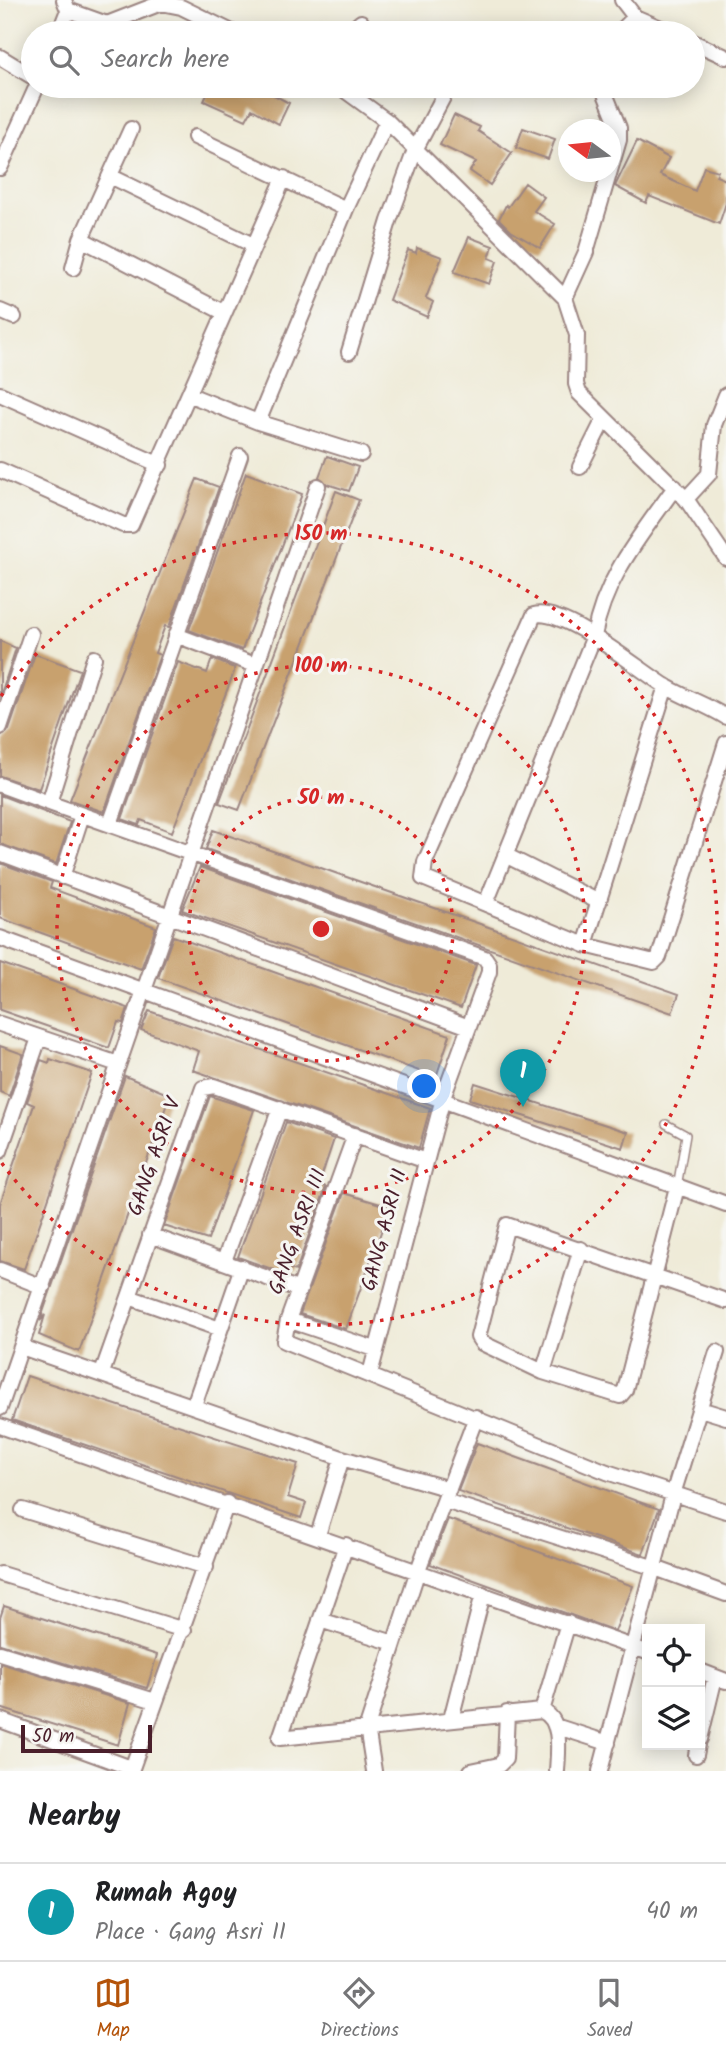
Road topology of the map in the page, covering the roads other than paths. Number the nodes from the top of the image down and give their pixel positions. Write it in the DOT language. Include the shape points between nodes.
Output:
graph roads {
  1 [pos="622,0"];
  2 [pos="162,1"];
  3 [pos="66,5"];
  4 [pos="635,17"];
  5 [pos="101,21"];
  6 [pos="114,21"];
  7 [pos="209,21"];
  8 [pos="631,21"];
  9 [pos="644,21"];
  10 [pos="705,47"];
  11 [pos="0,57"];
  12 [pos="726,57"];
  13 [pos="21,70"];
  14 [pos="32,98"];
  15 [pos="355,98"];
  16 [pos="443,98"];
  17 [pos="607,98"];
  18 [pos="387,121"];
  19 [pos="131,129"];
  20 [pos="195,137"];
  21 [pos="415,149"];
  22 [pos="0,168"];
  23 [pos="110,176"];
  24 [pos="284,178"];
  25 [pos="345,209"];
  26 [pos="81,239"];
  27 [pos="253,245"];
  28 [pos="73,268"];
  29 [pos="565,298"];
  30 [pos="223,312"];
  31 [pos="349,352"];
  32 [pos="0,394"];
  33 [pos="190,395"];
  34 [pos="726,396"];
  35 [pos="604,419"];
  36 [pos="258,422"];
  37 [pos="361,454"];
  38 [pos="240,456"];
  39 [pos="160,465"];
  40 [pos="580,467"];
  41 [pos="0,470"];
  42 [pos="318,486"];
  43 [pos="675,487"];
  44 [pos="686,499"];
  45 [pos="726,558"];
  46 [pos="31,634"];
  47 [pos="176,635"];
  48 [pos="594,636"];
  49 [pos="94,658"];
  50 [pos="255,665"];
  51 [pos="666,686"];
  52 [pos="726,717"];
  53 [pos="0,727"];
  54 [pos="726,743"];
  55 [pos="0,785"];
  56 [pos="49,803"];
  57 [pos="82,815"];
  58 [pos="110,824"];
  59 [pos="192,852"];
  60 [pos="0,853"];
  61 [pos="505,855"];
  62 [pos="62,877"];
  63 [pos="599,902"];
  64 [pos="486,903"];
  65 [pos="170,916"];
  66 [pos="0,938"];
  67 [pos="585,945"];
  68 [pos="143,988"];
  69 [pos="0,1024"];
  70 [pos="469,1027"];
  71 [pos="39,1038"];
  72 [pos="118,1063"];
  73 [pos="443,1098"];
  74 [pos="280,1108"];
  75 [pos="6,1111"];
  76 [pos="666,1124"];
  77 [pos="355,1135"];
  78 [pos="0,1151"];
  79 [pos="426,1161"];
  80 [pos="677,1186"];
  81 [pos="726,1204"];
  82 [pos="150,1235"];
  83 [pos="581,1249"];
  84 [pos="225,1261"];
  85 [pos="243,1267"];
  86 [pos="0,1270"];
  87 [pos="653,1274"];
  88 [pos="43,1287"];
  89 [pos="300,1290"];
  90 [pos="129,1297"];
  91 [pos="726,1301"];
  92 [pos="288,1320"];
  93 [pos="220,1329"];
  94 [pos="21,1347"];
  95 [pos="375,1349"];
  96 [pos="717,1352"];
  97 [pos="543,1372"];
  98 [pos="102,1373"];
  99 [pos="370,1374"];
  100 [pos="194,1405"];
  101 [pos="0,1408"];
  102 [pos="700,1409"];
  103 [pos="476,1417"];
  104 [pos="726,1418"];
  105 [pos="0,1426"];
  106 [pos="342,1458"];
  107 [pos="674,1491"];
  108 [pos="447,1495"];
  109 [pos="228,1503"];
  110 [pos="23,1510"];
  111 [pos="726,1511"];
  112 [pos="318,1535"];
  113 [pos="346,1545"];
  114 [pos="206,1567"];
  115 [pos="655,1567"];
  116 [pos="418,1570"];
  117 [pos="1,1574"];
  118 [pos="483,1594"];
  119 [pos="726,1594"];
  120 [pos="320,1619"];
  121 [pos="568,1623"];
  122 [pos="184,1630"];
  123 [pos="394,1643"];
  124 [pos="633,1646"];
  125 [pos="642,1649"];
  126 [pos="0,1653"];
  127 [pos="721,1679"];
  128 [pos="155,1701"];
  129 [pos="542,1711"];
  130 [pos="507,1713"];
  131 [pos="451,1719"];
  132 [pos="0,1720"];
  133 [pos="705,1725"];
  134 [pos="555,1726"];
  135 [pos="367,1727"];
  136 [pos="608,1743"];
  137 [pos="131,1770"];
  138 [pos="374,1771"];
  139 [pos="471,1771"];
  140 [pos="557,1771"];
  141 [pos="600,1771"];
  1 -- 4 [label="street"];
  2 -- 6 [label="street"];
  2 -- 7 [label="street"];
  3 -- 5 [label="street"];
  4 -- 8 [label="street"];
  4 -- 9 [label="street"];
  10 -- 12 [label="street"];
  11 -- 13 [label="street"];
  14 -- 22 [label="street"];
  15 -- 18 [label="street"];
  16 -- 21 [label="street"];
  17 -- 29 [label="street" via="620,128 619,140 586,251"];
  18 -- 21 [label="street"];
  18 -- 25 [label="street"];
  19 -- 23 [label="street"];
  20 -- 24 [label="street"];
  21 -- 29 [label="street"];
  21 -- 31 [label="street"];
  23 -- 26 [label="street"];
  23 -- 27 [label="street"];
  24 -- 25 [label="street"];
  24 -- 27 [label="street"];
  25 -- 36 [label="street"];
  26 -- 28 [label="street"];
  26 -- 30 [label="street"];
  27 -- 30 [label="street"];
  29 -- 35 [label="street" via="578,335 577,389"];
  30 -- 33 [label="street"];
  32 -- 39 [label="street"];
  33 -- 36 [label="street"];
  33 -- 39 [label="street"];
  34 -- 44 [label="street" via="714,425 709,474"];
  35 -- 40 [label="street"];
  35 -- 43 [label="street"];
  36 -- 37 [label="street"];
  38 -- 47 [label="street"];
  39 -- 41 [label="street" via="131,525"];
  42 -- 50 [label="street"];
  43 -- 44 [label="street"];
  43 -- 48 [label="street" via="614,575 601,602"];
  44 -- 45 [label="street"];
  46 -- 53 [label="street"];
  47 -- 50 [label="street"];
  47 -- 58 [label="street"];
  48 -- 51 [label="street"];
  48 -- 61 [label="street"];
  48 -- 64 [label="street" via="545,615 532,617 425,862 425,881"];
  49 -- 56 [label="street"];
  50 -- 59 [label="street"];
  51 -- 52 [label="street"];
  51 -- 63 [label="street"];
  54 -- 67 [label="street" via="657,960 648,963"];
  55 -- 56 [label="street"];
  56 -- 57 [label="street"];
  57 -- 58 [label="street"];
  57 -- 62 [label="street"];
  58 -- 59 [label="street"];
  59 -- 65 [label="street"];
  59 -- 70 [label="street, GANG ASRI II" via="485,958 489,972"];
  60 -- 62 [label="street"];
  61 -- 63 [label="street"];
  61 -- 64 [label="street"];
  62 -- 65 [label="street"];
  63 -- 67 [label="street"];
  64 -- 67 [label="street"];
  65 -- 68 [label="street"];
  65 -- 70 [label="street"];
  66 -- 68 [label="street"];
  68 -- 72 [label="street"];
  68 -- 73 [label="street"];
  69 -- 71 [label="street"];
  70 -- 73 [label="street, GANG ASRI II"];
  71 -- 72 [label="street"];
  71 -- 75 [label="street"];
  72 -- 88 [label="street"];
  73 -- 79 [label="street, GANG ASRI II"];
  73 -- 80 [label="street"];
  74 -- 77 [label="street"];
  74 -- 82 [label="street, GANG ASRI V" via="214,1086 203,1088"];
  74 -- 84 [label="street"];
  75 -- 78 [label="street"];
  76 -- 80 [label="lane" via="686,1135"];
  77 -- 79 [label="street"];
  77 -- 89 [label="street, GANG ASRI III"];
  79 -- 95 [label="street, GANG ASRI II"];
  80 -- 81 [label="street"];
  80 -- 87 [label="street"];
  82 -- 84 [label="street"];
  82 -- 90 [label="street, GANG ASRI V"];
  83 -- 87 [label="street"];
  83 -- 97 [label="street"];
  83 -- 97 [label="street" via="507,1224 503,1229 478,1338"];
  84 -- 85 [label="street"];
  85 -- 89 [label="street"];
  85 -- 93 [label="street"];
  86 -- 88 [label="street"];
  87 -- 91 [label="street"];
  87 -- 97 [label="street" via="625,1390 617,1398"];
  88 -- 94 [label="street"];
  89 -- 92 [label="street, GANG ASRI III"];
  90 -- 93 [label="street"];
  90 -- 98 [label="street, GANG ASRI V"];
  92 -- 95 [label="street"];
  92 -- 99 [label="street, GANG ASRI III" via="285,1343"];
  93 -- 100 [label="street"];
  94 -- 98 [label="street"];
  94 -- 101 [label="street"];
  95 -- 99 [label="street, GANG ASRI II"];
  96 -- 102 [label="street"];
  98 -- 100 [label="street"];
  99 -- 103 [label="street" via="409,1394"];
  100 -- 106 [label="street"];
  102 -- 104 [label="street"];
  102 -- 107 [label="street"];
  103 -- 107 [label="street" via="607,1472"];
  103 -- 108 [label="street"];
  105 -- 109 [label="street"];
  106 -- 108 [label="street"];
  106 -- 112 [label="street"];
  107 -- 111 [label="street"];
  107 -- 115 [label="street"];
  108 -- 115 [label="street"];
  108 -- 116 [label="street"];
  109 -- 112 [label="street"];
  109 -- 114 [label="street"];
  110 -- 114 [label="street"];
  112 -- 113 [label="street"];
  113 -- 116 [label="street"];
  113 -- 120 [label="street"];
  114 -- 122 [label="street"];
  115 -- 119 [label="street"];
  115 -- 124 [label="street"];
  116 -- 118 [label="street"];
  116 -- 123 [label="street"];
  117 -- 122 [label="street"];
  118 -- 121 [label="street"];
  118 -- 131 [label="street"];
  120 -- 123 [label="street"];
  120 -- 135 [label="street" via="280,1738"];
  121 -- 124 [label="street"];
  121 -- 129 [label="street"];
  122 -- 128 [label="street"];
  123 -- 135 [label="street"];
  124 -- 125 [label="street"];
  124 -- 136 [label="street"];
  126 -- 128 [label="street"];
  127 -- 133 [label="street"];
  128 -- 137 [label="street"];
  129 -- 130 [label="street"];
  129 -- 134 [label="street"];
  130 -- 131 [label="street"];
  130 -- 139 [label="street" via="505,1759 499,1765"];
  131 -- 135 [label="street"];
  132 -- 137 [label="street"];
  134 -- 136 [label="street"];
  134 -- 140 [label="street"];
  135 -- 138 [label="street"];
  136 -- 141 [label="street"];
}
